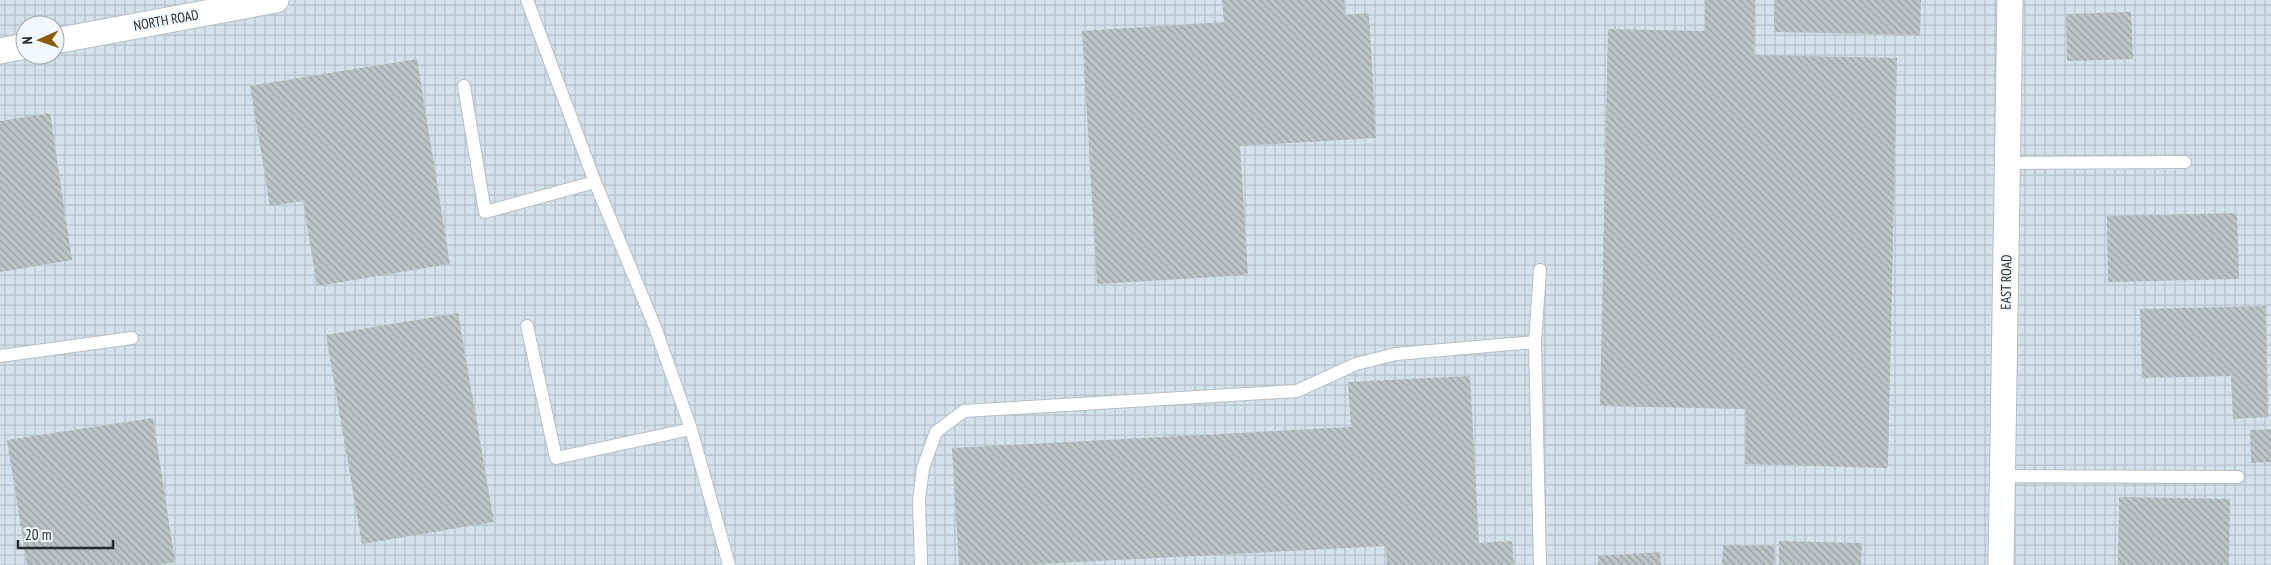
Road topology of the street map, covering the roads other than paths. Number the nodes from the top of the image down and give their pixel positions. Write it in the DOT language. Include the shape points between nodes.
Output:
graph roads {
  1 [pos="276,0"];
  2 [pos="527,0"];
  3 [pos="2010,0"];
  4 [pos="65,39"];
  5 [pos="15,48"];
  6 [pos="0,51"];
  7 [pos="464,86"];
  8 [pos="2185,162"];
  9 [pos="2008,163"];
  10 [pos="595,182"];
  11 [pos="1540,270"];
  12 [pos="526,326"];
  13 [pos="132,338"];
  14 [pos="1535,342"];
  15 [pos="0,356"];
  16 [pos="691,430"];
  17 [pos="2002,476"];
  18 [pos="2238,477"];
  19 [pos="729,565"];
  20 [pos="922,565"];
  21 [pos="1540,565"];
  22 [pos="2001,565"];
  1 -- 4 [label="street, NORTH ROAD"];
  2 -- 10 [label="lane"];
  3 -- 9 [label="street, EAST ROAD"];
  5 -- 6 [label="street"];
  7 -- 10 [label="lane" via="485,212"];
  8 -- 9 [label="lane"];
  9 -- 17 [label="street, EAST ROAD"];
  10 -- 16 [label="lane" via="655,327"];
  11 -- 14 [label="lane"];
  12 -- 16 [label="lane" via="556,458"];
  13 -- 15 [label="lane"];
  14 -- 20 [label="lane" via="1396,354 1356,364 1297,391 964,411 936,432 923,468 919,500"];
  14 -- 21 [label="lane"];
  16 -- 19 [label="lane"];
  17 -- 18 [label="lane"];
  17 -- 22 [label="street, EAST ROAD"];
}
